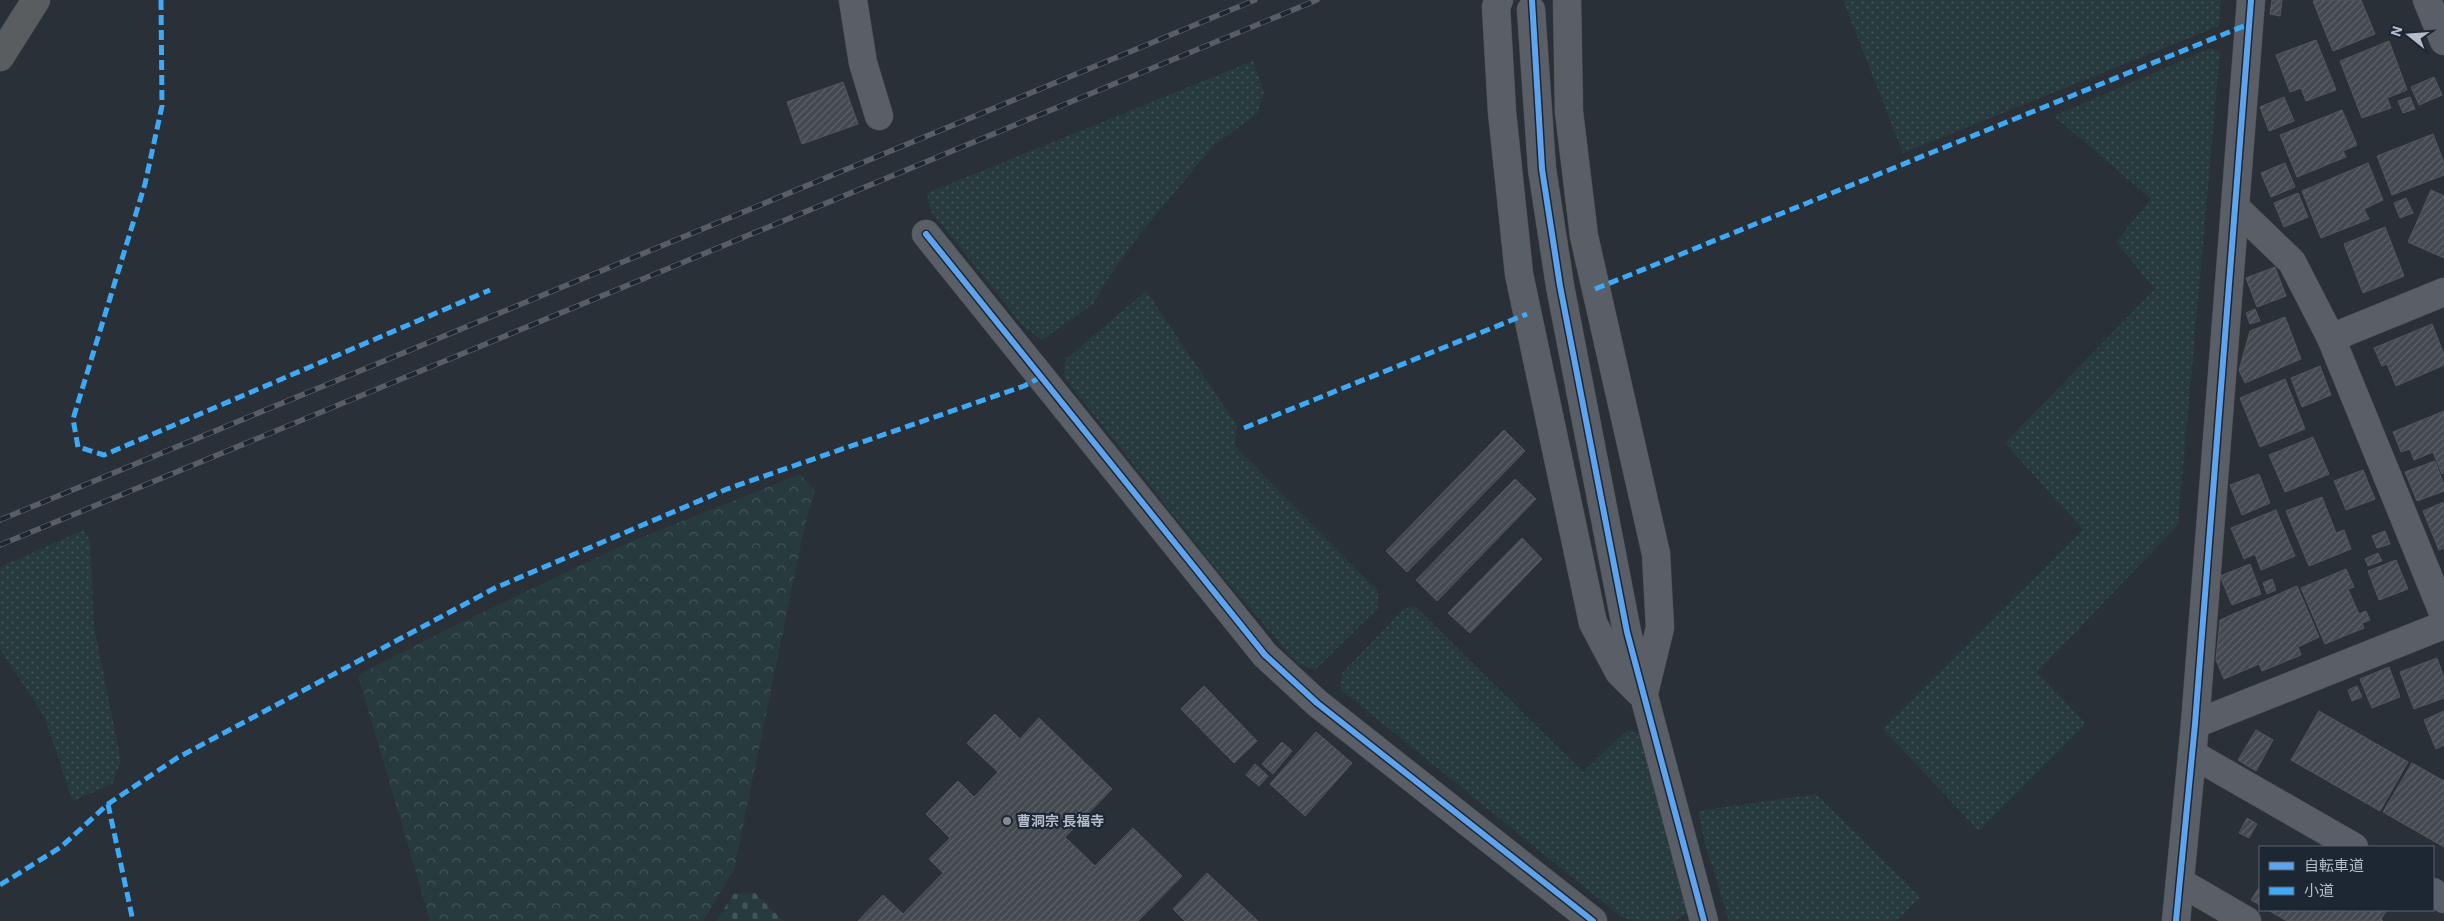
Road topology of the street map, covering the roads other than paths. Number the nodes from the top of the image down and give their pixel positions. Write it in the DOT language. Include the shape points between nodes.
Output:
graph roads {
  1 [pos="36,0"];
  2 [pos="853,0"];
  3 [pos="1499,0"];
  4 [pos="1567,0"];
  5 [pos="2251,0"];
  6 [pos="2427,0"];
  7 [pos="1531,10"];
  8 [pos="2444,42"];
  9 [pos="0,58"];
  10 [pos="879,116"];
  11 [pos="2236,208"];
  12 [pos="926,234"];
  13 [pos="2444,292"];
  14 [pos="2331,338"];
  15 [pos="2444,615"];
  16 [pos="2444,624"];
  17 [pos="1644,696"];
  18 [pos="2195,724"];
  19 [pos="2192,754"];
  20 [pos="2352,846"];
  21 [pos="2180,882"];
  22 [pos="1594,921"];
  23 [pos="1704,921"];
  24 [pos="2176,921"];
  25 [pos="2247,921"];
  1 -- 9 [label="highway"];
  2 -- 10 [label="street" via="863,63"];
  3 -- 17 [label="street" via="1496,7 1502,112 1518,274 1593,623 1619,672"];
  4 -- 17 [label="street" via="1569,112 1584,236 1656,554 1660,628"];
  5 -- 11 [label="street"];
  6 -- 8 [label="street"];
  7 -- 17 [label="street" via="1542,169 1560,286 1627,632"];
  11 -- 14 [label="street" via="2292,262"];
  11 -- 18 [label="street"];
  12 -- 22 [label="street" via="1265,655 1317,704"];
  13 -- 14 [label="street"];
  14 -- 15 [label="street"];
  16 -- 18 [label="street"];
  17 -- 23 [label="street"];
  18 -- 19 [label="street"];
  19 -- 20 [label="street"];
  19 -- 21 [label="street"];
  21 -- 24 [label="street"];
  21 -- 25 [label="street"];
}
